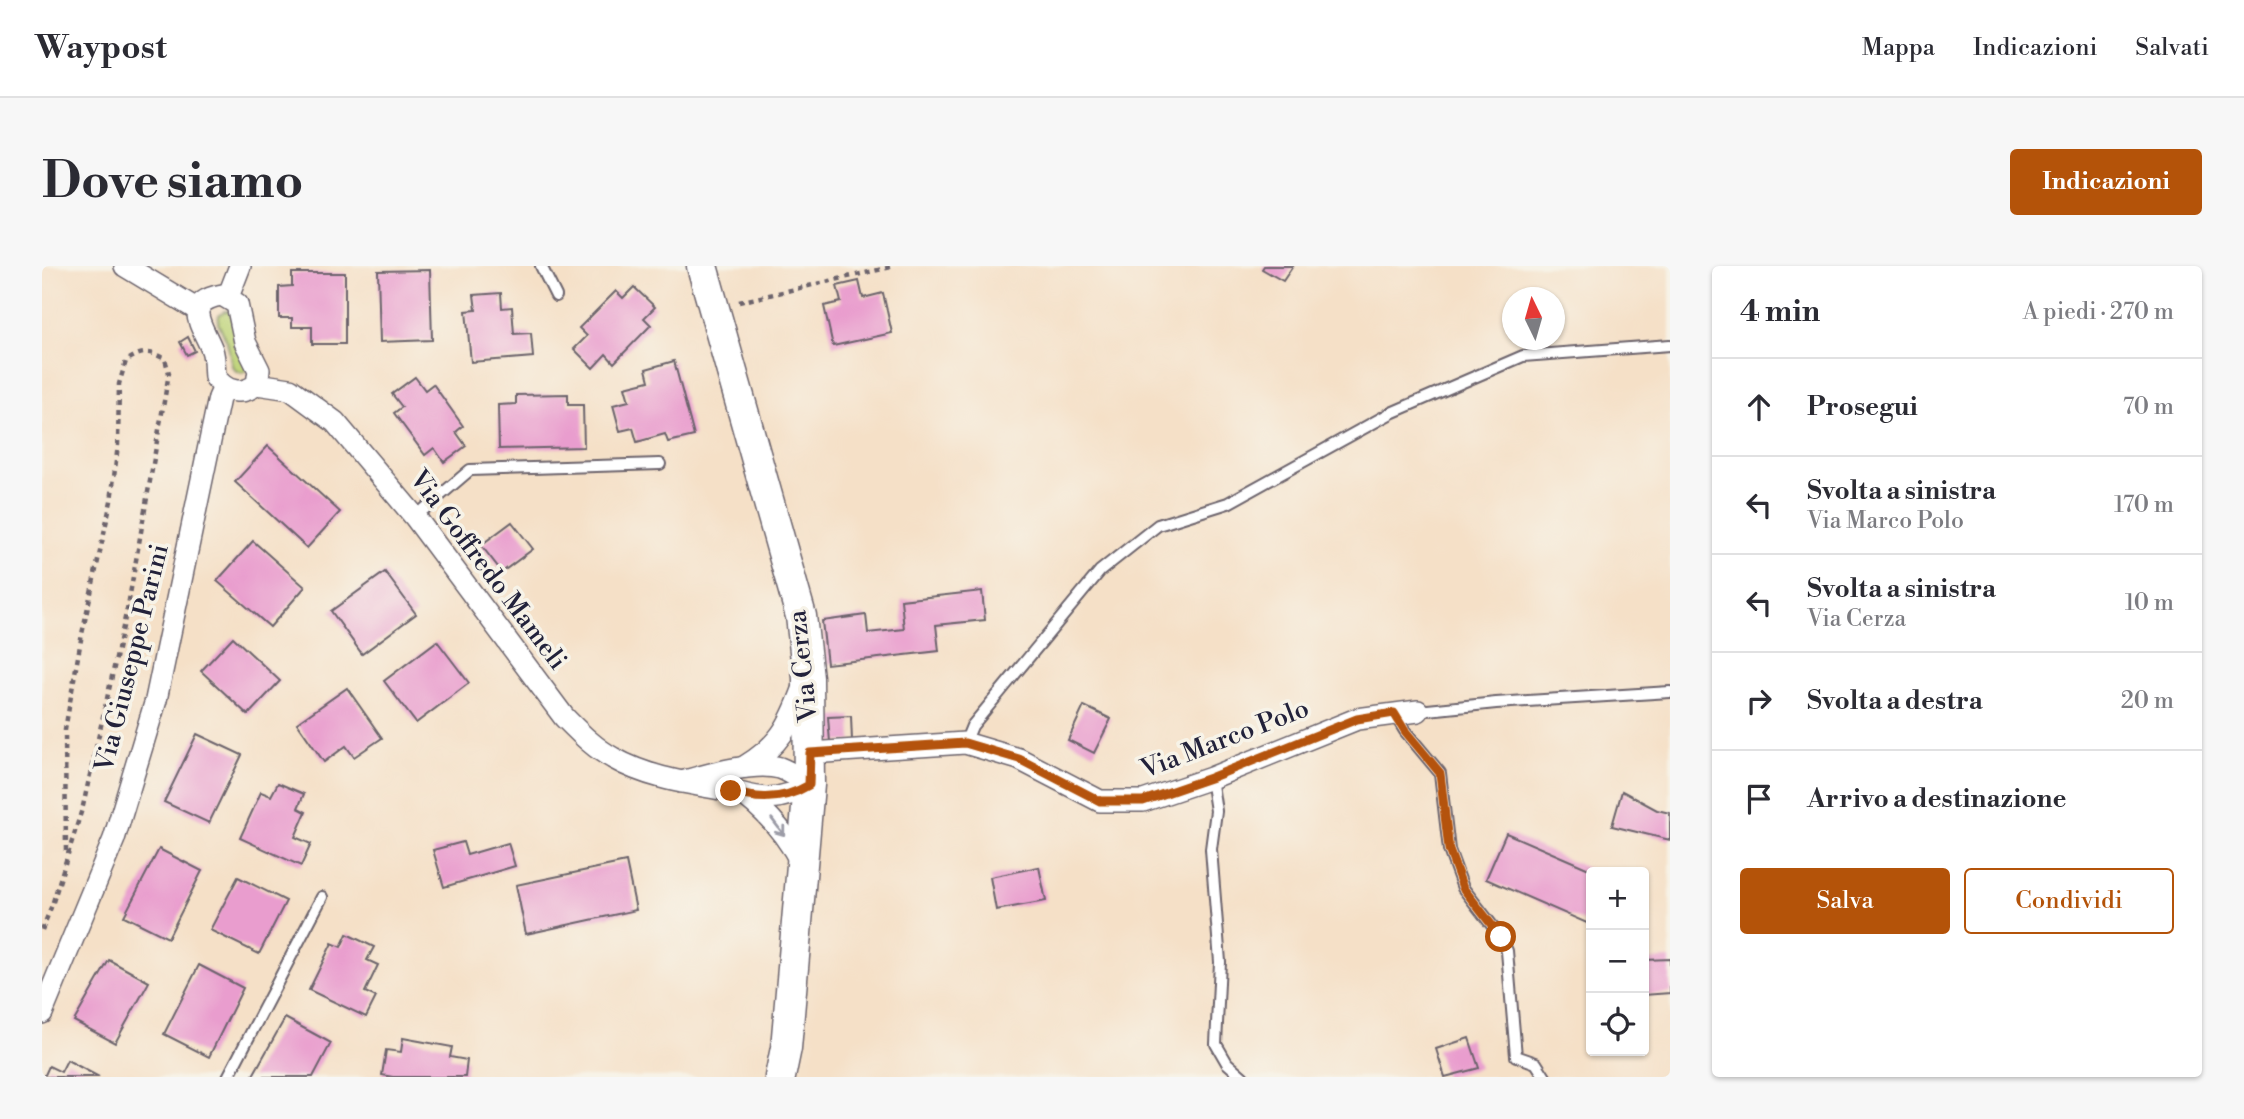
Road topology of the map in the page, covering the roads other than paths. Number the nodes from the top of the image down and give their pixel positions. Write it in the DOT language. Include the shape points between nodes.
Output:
graph roads {
  1 [pos="125,266"];
  2 [pos="240,266"];
  3 [pos="541,266"];
  4 [pos="702,266"];
  5 [pos="556,296"];
  6 [pos="228,297"];
  7 [pos="198,310"];
  8 [pos="1670,345"];
  9 [pos="257,384"];
  10 [pos="224,387"];
  11 [pos="660,464"];
  12 [pos="415,517"];
  13 [pos="808,678"];
  14 [pos="1670,692"];
  15 [pos="1418,710"];
  16 [pos="1394,713"];
  17 [pos="965,743"];
  18 [pos="810,753"];
  19 [pos="741,769"];
  20 [pos="1210,778"];
  21 [pos="681,782"];
  22 [pos="809,785"];
  23 [pos="747,797"];
  24 [pos="802,864"];
  25 [pos="322,897"];
  26 [pos="42,1013"];
  27 [pos="228,1077"];
  28 [pos="780,1077"];
  29 [pos="1243,1077"];
  30 [pos="1545,1077"];
  1 -- 7 [label="street"];
  2 -- 6 [label="street"];
  3 -- 5 [label="lane"];
  4 -- 13 [label="main road, Via Cerza" via="801,616"];
  6 -- 7 [label="street" via="209,299"];
  6 -- 9 [label="street" via="240,311 245,342 259,370"];
  7 -- 10 [label="street" via="199,326 213,354 215,377"];
  8 -- 17 [label="lane" via="1523,356 1391,413 1228,503 1158,525 1100,571 972,726"];
  9 -- 10 [label="street, Via Goffredo Mameli" via="235,392"];
  9 -- 12 [label="street, Via Goffredo Mameli" via="290,389 335,422"];
  10 -- 26 [label="street, Via Giuseppe Parini" via="156,700 114,839"];
  11 -- 12 [label="lane" via="470,470"];
  12 -- 21 [label="street, Via Goffredo Mameli" via="564,717 589,743 641,772"];
  13 -- 18 [label="main road, Via Cerza"];
  13 -- 19 [label="street" via="781,739"];
  14 -- 15 [label="lane"];
  15 -- 16 [label="street, Via Marco Polo"];
  16 -- 20 [label="street, Via Marco Polo" via="1357,719"];
  16 -- 30 [label="lane" via="1440,773 1449,850 1463,888 1507,951 1516,1056 1536,1063"];
  17 -- 18 [label="street, Via Marco Polo"];
  17 -- 20 [label="street, Via Marco Polo" via="1019,759 1100,801 1143,801"];
  18 -- 22 [label="main road, Via Cerza"];
  19 -- 21 [label="street"];
  19 -- 22 [label="street" via="780,768"];
  20 -- 29 [label="lane" via="1216,811 1210,849 1220,962 1216,1044 1227,1063"];
  21 -- 23 [label="street, Via Goffredo Mameli"];
  22 -- 23 [label="street" via="794,794"];
  22 -- 24 [label="main road, Via Cerza"];
  23 -- 24 [label="street, one-way" via="769,814"];
  24 -- 28 [label="main road, Via Cerza"];
  25 -- 27 [label="lane"];
}
